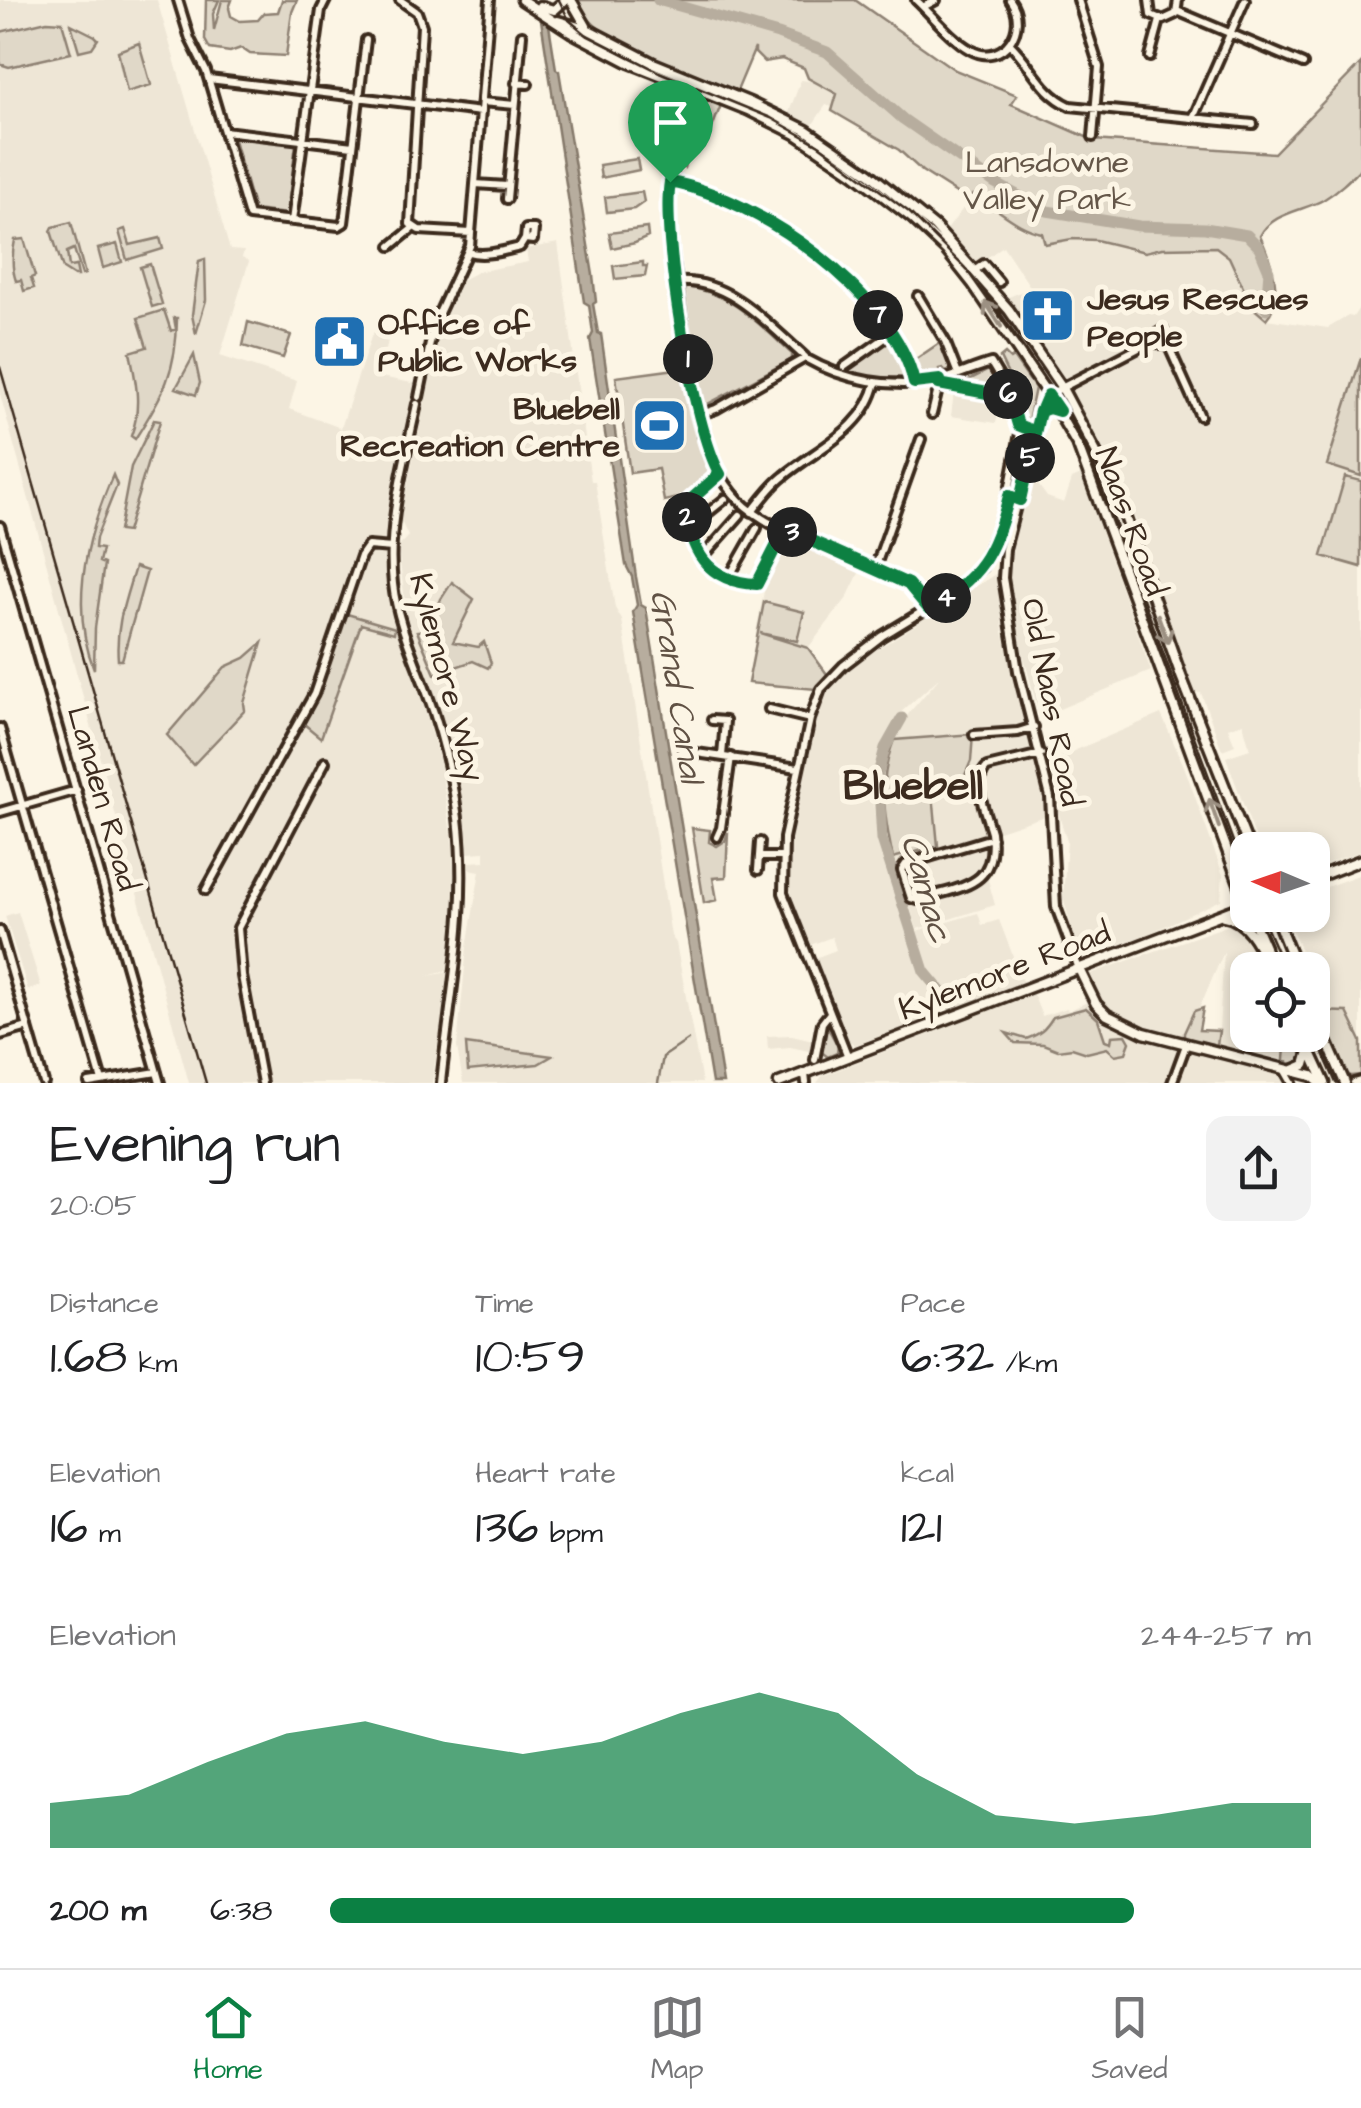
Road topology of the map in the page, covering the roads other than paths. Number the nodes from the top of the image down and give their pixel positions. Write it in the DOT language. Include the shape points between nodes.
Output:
graph roads {
  1 [pos="178,0"];
  2 [pos="326,0"];
  3 [pos="400,0"];
  4 [pos="490,0"];
  5 [pos="568,0"];
  6 [pos="916,0"];
  7 [pos="936,0"];
  8 [pos="1010,0"];
  9 [pos="1078,0"];
  10 [pos="1149,0"];
  11 [pos="1178,0"];
  12 [pos="1245,0"];
  13 [pos="924,7"];
  14 [pos="538,8"];
  15 [pos="1178,11"];
  16 [pos="1160,20"];
  17 [pos="561,22"];
  18 [pos="590,30"];
  19 [pos="1230,34"];
  20 [pos="522,36"];
  21 [pos="366,40"];
  22 [pos="1010,44"];
  23 [pos="1150,57"];
  24 [pos="1303,64"];
  25 [pos="208,79"];
  26 [pos="516,83"];
  27 [pos="528,84"];
  28 [pos="309,89"];
  29 [pos="359,96"];
  30 [pos="482,102"];
  31 [pos="416,105"];
  32 [pos="514,105"];
  33 [pos="1097,109"];
  34 [pos="481,112"];
  35 [pos="1193,118"];
  36 [pos="1253,124"];
  37 [pos="224,130"];
  38 [pos="1093,137"];
  39 [pos="681,139"];
  40 [pos="303,140"];
  41 [pos="353,146"];
  42 [pos="670,182"];
  43 [pos="475,184"];
  44 [pos="508,186"];
  45 [pos="506,198"];
  46 [pos="292,221"];
  47 [pos="413,228"];
  48 [pos="471,234"];
  49 [pos="525,239"];
  50 [pos="391,246"];
  51 [pos="468,252"];
  52 [pos="974,270"];
  53 [pos="677,282"];
  54 [pos="999,282"];
  55 [pos="918,296"];
  56 [pos="1163,330"];
  57 [pos="892,334"];
  58 [pos="1152,342"];
  59 [pos="805,358"];
  60 [pos="844,367"];
  61 [pos="958,374"];
  62 [pos="876,382"];
  63 [pos="939,382"];
  64 [pos="914,383"];
  65 [pos="1062,388"];
  66 [pos="1009,393"];
  67 [pos="1048,395"];
  68 [pos="1040,411"];
  69 [pos="1059,411"];
  70 [pos="932,414"];
  71 [pos="699,415"];
  72 [pos="1200,416"];
  73 [pos="1021,428"];
  74 [pos="1035,432"];
  75 [pos="921,439"];
  76 [pos="720,474"];
  77 [pos="1009,496"];
  78 [pos="725,499"];
  79 [pos="1020,500"];
  80 [pos="752,512"];
  81 [pos="740,514"];
  82 [pos="0,526"];
  83 [pos="689,528"];
  84 [pos="758,528"];
  85 [pos="785,529"];
  86 [pos="392,548"];
  87 [pos="702,558"];
  88 [pos="875,568"];
  89 [pos="728,579"];
  90 [pos="928,608"];
  91 [pos="769,709"];
  92 [pos="810,719"];
  93 [pos="712,720"];
  94 [pos="1034,727"];
  95 [pos="0,728"];
  96 [pos="974,735"];
  97 [pos="683,751"];
  98 [pos="1041,754"];
  99 [pos="722,756"];
  100 [pos="731,758"];
  101 [pos="325,762"];
  102 [pos="798,768"];
  103 [pos="76,790"];
  104 [pos="22,806"];
  105 [pos="0,812"];
  106 [pos="1243,832"];
  107 [pos="717,837"];
  108 [pos="992,838"];
  109 [pos="760,842"];
  110 [pos="759,856"];
  111 [pos="782,858"];
  112 [pos="1230,860"];
  113 [pos="1361,860"];
  114 [pos="758,870"];
  115 [pos="1330,872"];
  116 [pos="206,890"];
  117 [pos="1230,906"];
  118 [pos="1230,911"];
  119 [pos="1223,914"];
  120 [pos="0,931"];
  121 [pos="1261,952"];
  122 [pos="1080,968"];
  123 [pos="829,1014"];
  124 [pos="28,1027"];
  125 [pos="0,1036"];
  126 [pos="1186,1045"];
  127 [pos="1330,1050"];
  128 [pos="1309,1052"];
  129 [pos="1311,1052"];
  130 [pos="848,1057"];
  131 [pos="814,1060"];
  132 [pos="1288,1070"];
  133 [pos="157,1072"];
  134 [pos="806,1078"];
  135 [pos="102,1081"];
  136 [pos="44,1083"];
  137 [pos="89,1083"];
  138 [pos="160,1083"];
  139 [pos="262,1083"];
  140 [pos="440,1083"];
  141 [pos="779,1083"];
  142 [pos="1172,1083"];
  143 [pos="1292,1083"];
  144 [pos="1322,1083"];
  145 [pos="1344,1083"];
  1 -- 25 [label="street"];
  2 -- 28 [label="street"];
  3 -- 31 [label="street" via="417,12 422,26"];
  4 -- 30 [label="street, Kylemore Way"];
  5 -- 14 [label="main road" via="558,9"];
  5 -- 17 [label="main road"];
  5 -- 18 [label="main road"];
  6 -- 13 [label="street"];
  7 -- 13 [label="street"];
  8 -- 22 [label="street" via="1018,18"];
  9 -- 33 [label="street" via="1098,62"];
  10 -- 16 [label="street"];
  11 -- 15 [label="street"];
  12 -- 19 [label="street"];
  13 -- 22 [label="street" via="973,51 992,53"];
  14 -- 17 [label="main road, Naas Road"];
  15 -- 16 [label="street"];
  15 -- 19 [label="street"];
  16 -- 23 [label="street"];
  17 -- 18 [label="main road, Naas Road"];
  67 -- 17 [label="main road, Naas Road, one-way" via="952,257 876,190 764,118 643,70"];
  18 -- 52 [label="main road, Naas Road" via="806,130 924,218"];
  19 -- 24 [label="street"];
  19 -- 35 [label="street"];
  20 -- 26 [label="street"];
  21 -- 29 [label="street"];
  22 -- 33 [label="street" via="1053,96"];
  25 -- 28 [label="street"];
  25 -- 37 [label="street"];
  26 -- 27 [label="street"];
  26 -- 32 [label="street"];
  28 -- 29 [label="street"];
  28 -- 40 [label="street"];
  29 -- 31 [label="street"];
  29 -- 41 [label="street"];
  30 -- 32 [label="street"];
  30 -- 34 [label="street, Kylemore Way"];
  31 -- 34 [label="street"];
  31 -- 47 [label="street" via="408,218"];
  32 -- 44 [label="street"];
  33 -- 35 [label="street"];
  33 -- 38 [label="street"];
  34 -- 43 [label="street, Kylemore Way"];
  35 -- 36 [label="street"];
  37 -- 40 [label="street"];
  37 -- 46 [label="street" via="248,215"];
  39 -- 42 [label="street"];
  40 -- 41 [label="street"];
  40 -- 46 [label="street"];
  41 -- 46 [label="street" via="342,226"];
  42 -- 53 [label="street"];
  42 -- 57 [label="street" via="772,224 844,280"];
  43 -- 44 [label="street"];
  43 -- 48 [label="street, Kylemore Way"];
  44 -- 45 [label="street"];
  47 -- 48 [label="street"];
  47 -- 50 [label="street"];
  48 -- 51 [label="street, Kylemore Way"];
  49 -- 51 [label="street" via="508,250"];
  51 -- 86 [label="street, Kylemore Way" via="434,324"];
  52 -- 54 [label="street" via="984,264"];
  52 -- 65 [label="main road, Naas Road"];
  53 -- 59 [label="street" via="708,283 726,293"];
  53 -- 71 [label="street"];
  55 -- 61 [label="street"];
  56 -- 58 [label="street"];
  57 -- 60 [label="street"];
  57 -- 64 [label="street"];
  58 -- 65 [label="street"];
  58 -- 72 [label="street" via="1169,347"];
  59 -- 62 [label="street" via="839,375"];
  59 -- 71 [label="street"];
  61 -- 63 [label="street"];
  61 -- 66 [label="street" via="994,364"];
  62 -- 64 [label="street"];
  62 -- 80 [label="street" via="856,423 785,475"];
  63 -- 64 [label="street"];
  63 -- 66 [label="street"];
  63 -- 70 [label="street"];
  65 -- 67 [label="street"];
  65 -- 106 [label="main road, Naas Road, one-way" via="1114,488"];
  66 -- 73 [label="street"];
  67 -- 68 [label="street, Old Naas Road"];
  67 -- 69 [label="main road, Naas Road"];
  68 -- 69 [label="main road"];
  68 -- 74 [label="street, Old Naas Road"];
  112 -- 69 [label="main road, Naas Road, one-way" via="1094,484"];
  71 -- 76 [label="street"];
  73 -- 74 [label="street"];
  73 -- 77 [label="street"];
  74 -- 79 [label="street, Old Naas Road"];
  75 -- 88 [label="street"];
  76 -- 80 [label="street"];
  76 -- 83 [label="street" via="686,502"];
  77 -- 79 [label="street"];
  77 -- 90 [label="street" via="998,536 977,574"];
  78 -- 83 [label="street"];
  79 -- 94 [label="street, Old Naas Road" via="1004,578"];
  80 -- 85 [label="street"];
  81 -- 87 [label="street"];
  82 -- 103 [label="street, Landen Road"];
  83 -- 87 [label="street"];
  84 -- 89 [label="street"];
  85 -- 88 [label="street"];
  85 -- 89 [label="street" via="760,582"];
  86 -- 116 [label="street" via="368,546 362,556 314,694"];
  86 -- 140 [label="street, Kylemore Way" via="397,608 439,732 460,849 460,940"];
  87 -- 89 [label="street"];
  88 -- 90 [label="street" via="908,584"];
  90 -- 92 [label="street" via="834,674"];
  91 -- 92 [label="street"];
  92 -- 102 [label="street"];
  93 -- 99 [label="street" via="725,721"];
  94 -- 96 [label="street"];
  94 -- 98 [label="street, Old Naas Road"];
  95 -- 104 [label="street"];
  97 -- 99 [label="street"];
  98 -- 108 [label="street" via="981,772"];
  98 -- 122 [label="street, Old Naas Road" via="1052,817 1054,896"];
  99 -- 100 [label="street"];
  100 -- 102 [label="street"];
  100 -- 107 [label="street"];
  101 -- 139 [label="street" via="238,928"];
  102 -- 111 [label="street"];
  103 -- 104 [label="street"];
  103 -- 133 [label="street, Landen Road"];
  104 -- 105 [label="street"];
  104 -- 135 [label="street"];
  108 -- 108 [label="street" via="992,862 978,881 910,898 906,864"];
  109 -- 110 [label="street"];
  110 -- 111 [label="street"];
  110 -- 114 [label="street"];
  111 -- 123 [label="street" via="786,902"];
  113 -- 115 [label="main road"];
  117 -- 119 [label="main road"];
  118 -- 119 [label="main road, Kylemore Road"];
  119 -- 121 [label="main road" via="1243,924"];
  119 -- 122 [label="main road, Kylemore Road"];
  120 -- 124 [label="street"];
  122 -- 126 [label="main road, Old Naas Road" via="1107,1014"];
  122 -- 130 [label="main road, Kylemore Road"];
  123 -- 130 [label="street"];
  123 -- 131 [label="street"];
  124 -- 125 [label="street"];
  124 -- 136 [label="street"];
  126 -- 132 [label="main road, Old Naas Road"];
  126 -- 142 [label="street"];
  127 -- 145 [label="main road"];
  128 -- 132 [label="main road" via="1304,1065"];
  129 -- 144 [label="main road"];
  130 -- 134 [label="main road, Kylemore Road"];
  132 -- 143 [label="street"];
  132 -- 144 [label="main road, Old Naas Road"];
  133 -- 135 [label="street"];
  133 -- 138 [label="street, Landen Road"];
  134 -- 141 [label="main road, Kylemore Road"];
  135 -- 137 [label="street"];
}
